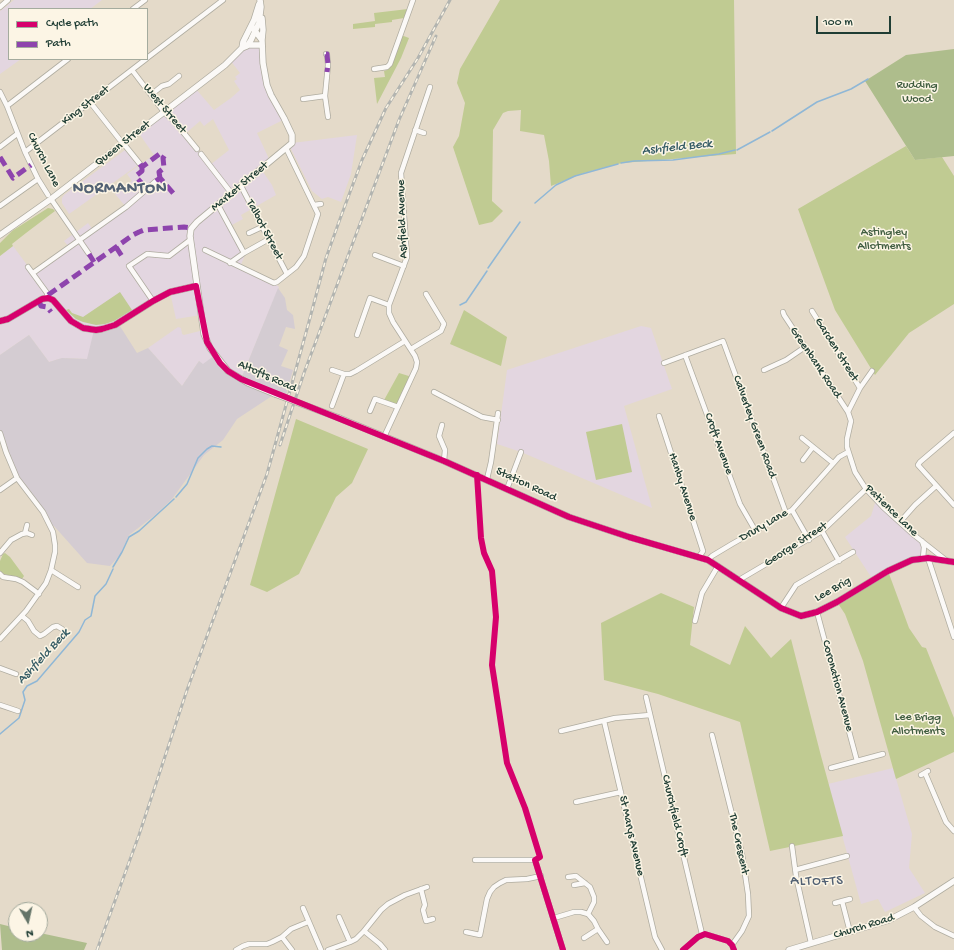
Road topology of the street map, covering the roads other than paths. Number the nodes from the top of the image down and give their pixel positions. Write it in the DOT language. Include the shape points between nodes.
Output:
graph roads {
  1 [pos="8,0"];
  2 [pos="145,0"];
  3 [pos="223,0"];
  4 [pos="413,0"];
  5 [pos="260,2"];
  6 [pos="0,6"];
  7 [pos="134,8"];
  8 [pos="261,14"];
  9 [pos="253,31"];
  10 [pos="262,44"];
  11 [pos="245,47"];
  12 [pos="326,54"];
  13 [pos="148,58"];
  14 [pos="67,60"];
  15 [pos="146,60"];
  16 [pos="374,69"];
  17 [pos="132,70"];
  18 [pos="179,76"];
  19 [pos="430,87"];
  20 [pos="0,92"];
  21 [pos="152,94"];
  22 [pos="326,96"];
  23 [pos="304,99"];
  24 [pos="90,102"];
  25 [pos="7,106"];
  26 [pos="164,112"];
  27 [pos="328,117"];
  28 [pos="416,130"];
  29 [pos="424,133"];
  30 [pos="17,134"];
  31 [pos="122,142"];
  32 [pos="0,147"];
  33 [pos="286,148"];
  34 [pos="197,149"];
  35 [pos="25,152"];
  36 [pos="201,154"];
  37 [pos="140,164"];
  38 [pos="38,179"];
  39 [pos="156,182"];
  40 [pos="241,186"];
  41 [pos="232,194"];
  42 [pos="50,197"];
  43 [pos="321,204"];
  44 [pos="218,205"];
  45 [pos="314,205"];
  46 [pos="0,206"];
  47 [pos="262,226"];
  48 [pos="190,233"];
  49 [pos="249,233"];
  50 [pos="0,235"];
  51 [pos="269,239"];
  52 [pos="79,240"];
  53 [pos="190,240"];
  54 [pos="206,250"];
  55 [pos="244,252"];
  56 [pos="89,254"];
  57 [pos="375,255"];
  58 [pos="230,263"];
  59 [pos="404,266"];
  60 [pos="28,267"];
  61 [pos="33,273"];
  62 [pos="287,274"];
  63 [pos="196,286"];
  64 [pos="426,294"];
  65 [pos="48,298"];
  66 [pos="153,301"];
  67 [pos="389,305"];
  68 [pos="812,311"];
  69 [pos="783,312"];
  70 [pos="0,321"];
  71 [pos="357,335"];
  72 [pos="405,341"];
  73 [pos="805,347"];
  74 [pos="411,349"];
  75 [pos="684,355"];
  76 [pos="664,363"];
  77 [pos="332,370"];
  78 [pos="764,370"];
  79 [pos="872,371"];
  80 [pos="344,374"];
  81 [pos="860,388"];
  82 [pos="434,392"];
  83 [pos="332,406"];
  84 [pos="398,407"];
  85 [pos="370,411"];
  86 [pos="848,412"];
  87 [pos="498,413"];
  88 [pos="659,416"];
  89 [pos="339,418"];
  90 [pos="498,420"];
  91 [pos="442,425"];
  92 [pos="0,433"];
  93 [pos="954,433"];
  94 [pos="384,437"];
  95 [pos="802,438"];
  96 [pos="813,447"];
  97 [pos="521,452"];
  98 [pos="848,452"];
  99 [pos="444,460"];
  100 [pos="803,460"];
  101 [pos="833,463"];
  102 [pos="17,478"];
  103 [pos="487,479"];
  104 [pos="936,486"];
  105 [pos="507,489"];
  106 [pos="866,489"];
  107 [pos="0,490"];
  108 [pos="954,505"];
  109 [pos="792,510"];
  110 [pos="786,513"];
  111 [pos="900,522"];
  112 [pos="27,525"];
  113 [pos="755,530"];
  114 [pos="822,531"];
  115 [pos="25,533"];
  116 [pos="32,535"];
  117 [pos="809,540"];
  118 [pos="922,541"];
  119 [pos="853,552"];
  120 [pos="0,553"];
  121 [pos="699,557"];
  122 [pos="926,558"];
  123 [pos="708,560"];
  124 [pos="838,561"];
  125 [pos="947,561"];
  126 [pos="954,562"];
  127 [pos="718,566"];
  128 [pos="51,570"];
  129 [pos="0,574"];
  130 [pos="739,580"];
  131 [pos="78,587"];
  132 [pos="39,594"];
  133 [pos="781,608"];
  134 [pos="817,612"];
  135 [pos="22,616"];
  136 [pos="695,621"];
  137 [pos="62,629"];
  138 [pos="40,636"];
  139 [pos="954,637"];
  140 [pos="0,639"];
  141 [pos="40,643"];
  142 [pos="0,668"];
  143 [pos="9,671"];
  144 [pos="16,674"];
  145 [pos="6,677"];
  146 [pos="646,697"];
  147 [pos="0,705"];
  148 [pos="18,711"];
  149 [pos="650,715"];
  150 [pos="604,721"];
  151 [pos="560,731"];
  152 [pos="712,735"];
  153 [pos="883,754"];
  154 [pos="857,761"];
  155 [pos="831,768"];
  156 [pos="925,773"];
  157 [pos="621,792"];
  158 [pos="576,802"];
  159 [pos="954,831"];
  160 [pos="792,846"];
  161 [pos="847,856"];
  162 [pos="475,860"];
  163 [pos="795,870"];
  164 [pos="541,876"];
  165 [pos="568,877"];
  166 [pos="954,880"];
  167 [pos="585,883"];
  168 [pos="574,885"];
  169 [pos="427,887"];
  170 [pos="421,889"];
  171 [pos="850,899"];
  172 [pos="842,901"];
  173 [pos="836,903"];
  174 [pos="914,907"];
  175 [pos="303,908"];
  176 [pos="588,914"];
  177 [pos="339,917"];
  178 [pos="554,918"];
  179 [pos="433,919"];
  180 [pos="308,922"];
  181 [pos="598,929"];
  182 [pos="364,931"];
  183 [pos="466,932"];
  184 [pos="850,932"];
  185 [pos="702,934"];
  186 [pos="954,936"];
  187 [pos="282,937"];
  188 [pos="584,938"];
  189 [pos="350,942"];
  190 [pos="607,942"];
  191 [pos="811,943"];
  192 [pos="733,947"];
  193 [pos="234,949"];
  194 [pos="292,950"];
  195 [pos="321,950"];
  196 [pos="328,950"];
  197 [pos="385,950"];
  198 [pos="563,950"];
  199 [pos="662,950"];
  200 [pos="683,950"];
  201 [pos="789,950"];
  1 -- 6 [label="street"];
  2 -- 7 [label="street"];
  3 -- 13 [label="street, King Street"];
  4 -- 16 [label="street" via="390,64"];
  5 -- 8 [label="street, Queen Street"];
  5 -- 9 [label="street, Queen Street"];
  8 -- 9 [label="street, Queen Street"];
  8 -- 10 [label="street"];
  9 -- 10 [label="street"];
  9 -- 11 [label="street, Queen Street" via="244,42"];
  10 -- 11 [label="street"];
  10 -- 33 [label="street, Market Street" via="267,85 292,135 292,142"];
  11 -- 26 [label="street, Queen Street"];
  12 -- 22 [label="street"];
  14 -- 25 [label="street"];
  15 -- 17 [label="street, King Street"];
  17 -- 21 [label="street, West Street"];
  17 -- 24 [label="street, King Street"];
  18 -- 21 [label="street"];
  19 -- 28 [label="street, Ashfield Avenue"];
  20 -- 25 [label="street, Church Lane"];
  21 -- 26 [label="street, West Street"];
  22 -- 23 [label="street"];
  22 -- 27 [label="street"];
  24 -- 31 [label="street"];
  24 -- 35 [label="street, King Street"];
  25 -- 30 [label="street, Church Lane"];
  26 -- 31 [label="street, Queen Street"];
  26 -- 34 [label="street, West Street"];
  28 -- 29 [label="street"];
  28 -- 59 [label="street, Ashfield Avenue" via="401,173 407,256"];
  30 -- 32 [label="street"];
  30 -- 35 [label="street, Church Lane"];
  31 -- 37 [label="street"];
  31 -- 42 [label="street, Queen Street"];
  33 -- 40 [label="street, Market Street"];
  33 -- 45 [label="street"];
  35 -- 38 [label="street, Church Lane"];
  36 -- 41 [label="street"];
  38 -- 42 [label="street, Church Lane"];
  38 -- 46 [label="street"];
  39 -- 52 [label="street"];
  40 -- 41 [label="street, Market Street"];
  40 -- 47 [label="street, Talbot Street"];
  41 -- 44 [label="street, Market Street"];
  42 -- 50 [label="street, Queen Street"];
  42 -- 52 [label="street, Church Lane"];
  43 -- 45 [label="street"];
  44 -- 48 [label="street, Market Street" via="192,226"];
  44 -- 55 [label="street"];
  45 -- 62 [label="street" via="318,217 304,256"];
  47 -- 49 [label="street"];
  47 -- 51 [label="street, Talbot Street"];
  48 -- 53 [label="street, Altofts Road"];
  51 -- 55 [label="street"];
  51 -- 62 [label="street, Talbot Street"];
  52 -- 56 [label="street, Church Lane"];
  52 -- 61 [label="street"];
  53 -- 63 [label="street, Altofts Road"];
  53 -- 66 [label="street" via="169,256 147,254 129,266"];
  54 -- 58 [label="street"];
  55 -- 58 [label="street"];
  57 -- 59 [label="street"];
  58 -- 62 [label="street" via="274,283"];
  59 -- 67 [label="street, Ashfield Avenue"];
  60 -- 61 [label="street"];
  61 -- 65 [label="street"];
  63 -- 66 [label="street" via="170,292"];
  63 -- 89 [label="street, Altofts Road, bridge" via="206,342 228,371 241,380"];
  64 -- 74 [label="street" via="444,324 441,331"];
  65 -- 66 [label="street" via="53,300 71,321 82,328 96,330 115,325"];
  65 -- 70 [label="street"];
  67 -- 71 [label="street" via="370,298"];
  67 -- 72 [label="street" via="389,313"];
  68 -- 81 [label="street, Garden Street"];
  69 -- 73 [label="street, Greenbank Road"];
  72 -- 74 [label="street"];
  72 -- 80 [label="street" via="356,371"];
  73 -- 78 [label="street" via="786,360"];
  73 -- 86 [label="street, Greenbank Road"];
  74 -- 84 [label="street" via="417,362 416,368"];
  75 -- 76 [label="street"];
  75 -- 110 [label="street, Calverley Green Road" via="723,341"];
  75 -- 113 [label="street, Croft Avenue" via="740,504"];
  77 -- 80 [label="street"];
  79 -- 81 [label="street, Patience Lane"];
  80 -- 83 [label="street"];
  81 -- 86 [label="street, Patience Lane"];
  82 -- 90 [label="street" via="482,418"];
  84 -- 85 [label="street" via="375,399"];
  84 -- 94 [label="street"];
  86 -- 98 [label="street, Patience Lane" via="851,421 847,439"];
  87 -- 90 [label="street"];
  88 -- 121 [label="street, Hanby Avenue" via="702,551"];
  89 -- 94 [label="street, Station Road"];
  90 -- 103 [label="street"];
  91 -- 99 [label="street" via="443,431 439,436 445,450"];
  92 -- 102 [label="street"];
  93 -- 104 [label="street" via="918,465"];
  94 -- 99 [label="street, Station Road"];
  95 -- 96 [label="street"];
  96 -- 100 [label="street"];
  96 -- 101 [label="street"];
  97 -- 105 [label="street"];
  98 -- 101 [label="street, Drury Lane"];
  98 -- 106 [label="street, Patience Lane" via="855,472"];
  99 -- 103 [label="street, Station Road"];
  101 -- 109 [label="street, Drury Lane"];
  102 -- 107 [label="street"];
  102 -- 128 [label="street" via="43,512 54,532 55,552"];
  103 -- 105 [label="street, Station Road"];
  104 -- 108 [label="street"];
  104 -- 111 [label="street"];
  105 -- 121 [label="street, Station Road" via="568,518"];
  106 -- 111 [label="street, Patience Lane"];
  106 -- 114 [label="street, George Street"];
  109 -- 110 [label="street, Drury Lane"];
  109 -- 117 [label="street"];
  110 -- 113 [label="street, Drury Lane"];
  111 -- 118 [label="street, Patience Lane"];
  112 -- 115 [label="street"];
  113 -- 123 [label="street, Drury Lane"];
  114 -- 117 [label="street, George Street"];
  114 -- 124 [label="street"];
  115 -- 116 [label="street"];
  115 -- 120 [label="street" via="11,540"];
  117 -- 130 [label="street, George Street"];
  118 -- 122 [label="street, Patience Lane"];
  118 -- 125 [label="street, Patience Lane"];
  119 -- 124 [label="street"];
  121 -- 123 [label="street, Station Road"];
  122 -- 125 [label="street"];
  122 -- 134 [label="street, Lee Brig" via="904,562"];
  122 -- 139 [label="street, Patience Lane"];
  123 -- 127 [label="street, Lee Brig"];
  124 -- 133 [label="street" via="796,585"];
  125 -- 126 [label="street"];
  127 -- 130 [label="street, Lee Brig"];
  127 -- 136 [label="street" via="702,593"];
  128 -- 131 [label="street"];
  128 -- 132 [label="street"];
  129 -- 132 [label="street" via="23,582"];
  130 -- 133 [label="street, Lee Brig"];
  132 -- 135 [label="street"];
  133 -- 134 [label="street, Lee Brig" via="801,616"];
  134 -- 154 [label="street, Coronation Avenue"];
  135 -- 138 [label="street"];
  135 -- 140 [label="street"];
  137 -- 138 [label="street" via="57,623"];
  138 -- 141 [label="street"];
  142 -- 143 [label="street"];
  143 -- 144 [label="street"];
  143 -- 145 [label="street"];
  146 -- 149 [label="street, Churchfield Croft"];
  147 -- 148 [label="street"];
  149 -- 150 [label="street" via="625,716"];
  149 -- 185 [label="street, Churchfield Croft"];
  150 -- 151 [label="street"];
  150 -- 157 [label="street, St Marys Avenue"];
  152 -- 192 [label="street, The Crescent" via="742,854 748,894 749,916"];
  153 -- 154 [label="street"];
  154 -- 155 [label="street"];
  156 -- 159 [label="street" via="946,822"];
  157 -- 158 [label="street"];
  157 -- 199 [label="street, St Marys Avenue" via="655,937"];
  160 -- 163 [label="street"];
  161 -- 163 [label="street" via="841,860"];
  162 -- 164 [label="street" via="535,860"];
  163 -- 191 [label="street"];
  164 -- 178 [label="street"];
  164 -- 183 [label="street" via="528,880 500,882 490,892 480,935"];
  165 -- 167 [label="street" via="576,876"];
  166 -- 174 [label="street, Church Road"];
  167 -- 168 [label="street"];
  167 -- 176 [label="street" via="590,887 594,897"];
  169 -- 170 [label="street"];
  170 -- 179 [label="street" via="426,921"];
  170 -- 182 [label="street" via="405,894 388,904"];
  171 -- 172 [label="street"];
  172 -- 173 [label="street"];
  172 -- 184 [label="street"];
  174 -- 184 [label="street, Church Road" via="889,920"];
  174 -- 186 [label="street" via="935,927"];
  175 -- 180 [label="street"];
  176 -- 178 [label="street" via="574,912"];
  176 -- 181 [label="street"];
  177 -- 189 [label="street"];
  178 -- 198 [label="street"];
  180 -- 187 [label="street" via="291,929"];
  180 -- 195 [label="street"];
  181 -- 188 [label="street"];
  181 -- 190 [label="street"];
  182 -- 189 [label="street"];
  182 -- 197 [label="street"];
  184 -- 191 [label="street, Church Road"];
  185 -- 192 [label="street" via="728,941"];
  185 -- 200 [label="street"];
  187 -- 193 [label="street" via="267,944"];
  187 -- 194 [label="street"];
  189 -- 196 [label="street"];
  191 -- 201 [label="street, Church Road"];
}
